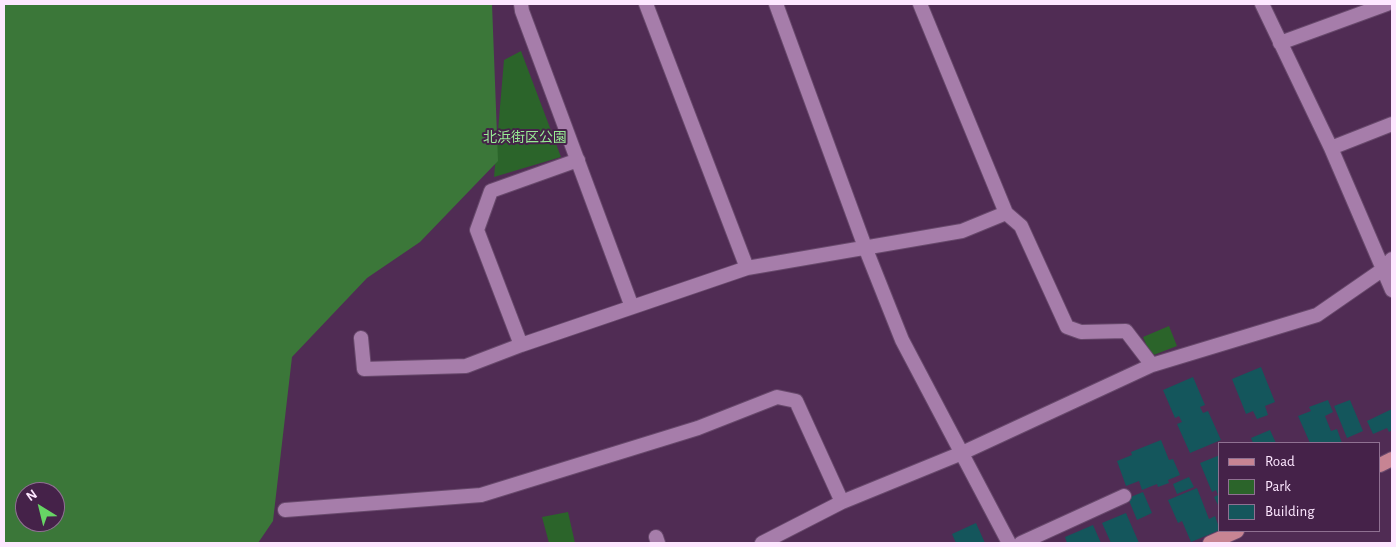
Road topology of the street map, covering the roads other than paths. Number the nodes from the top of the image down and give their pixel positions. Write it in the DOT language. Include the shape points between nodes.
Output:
graph roads {
  1 [pos="521,4"];
  2 [pos="646,4"];
  3 [pos="776,4"];
  4 [pos="920,4"];
  5 [pos="1262,4"];
  6 [pos="1387,4"];
  7 [pos="1280,43"];
  8 [pos="1392,124"];
  9 [pos="1330,148"];
  10 [pos="578,160"];
  11 [pos="1006,213"];
  12 [pos="865,247"];
  13 [pos="1392,259"];
  14 [pos="747,268"];
  15 [pos="1382,270"];
  16 [pos="1392,290"];
  17 [pos="632,307"];
  18 [pos="361,338"];
  19 [pos="520,345"];
  20 [pos="1152,365"];
  21 [pos="962,453"];
  22 [pos="1124,496"];
  23 [pos="842,502"];
  24 [pos="285,510"];
  25 [pos="1235,532"];
  26 [pos="762,543"];
  27 [pos="1009,543"];
  28 [pos="1020,543"];
  29 [pos="1210,543"];
  1 -- 10 [label="street"];
  2 -- 14 [label="street"];
  3 -- 12 [label="street"];
  4 -- 11 [label="street"];
  5 -- 7 [label="street"];
  6 -- 7 [label="street"];
  7 -- 9 [label="street"];
  8 -- 9 [label="street"];
  9 -- 15 [label="street"];
  10 -- 17 [label="street"];
  10 -- 19 [label="street" via="491,191 477,230"];
  11 -- 12 [label="street" via="962,231"];
  11 -- 20 [label="street" via="1021,226 1067,327 1081,332 1126,331"];
  12 -- 14 [label="street"];
  12 -- 21 [label="street" via="902,340"];
  13 -- 15 [label="street"];
  14 -- 17 [label="street"];
  15 -- 16 [label="street"];
  15 -- 20 [label="street" via="1317,315"];
  17 -- 19 [label="street"];
  18 -- 19 [label="street" via="364,370 466,366"];
  20 -- 21 [label="street"];
  21 -- 23 [label="street"];
  21 -- 27 [label="street"];
  22 -- 28 [label="street"];
  23 -- 24 [label="street" via="796,401 777,397 698,428 481,495"];
  23 -- 26 [label="street"];
  25 -- 29 [label="main road"];
}
